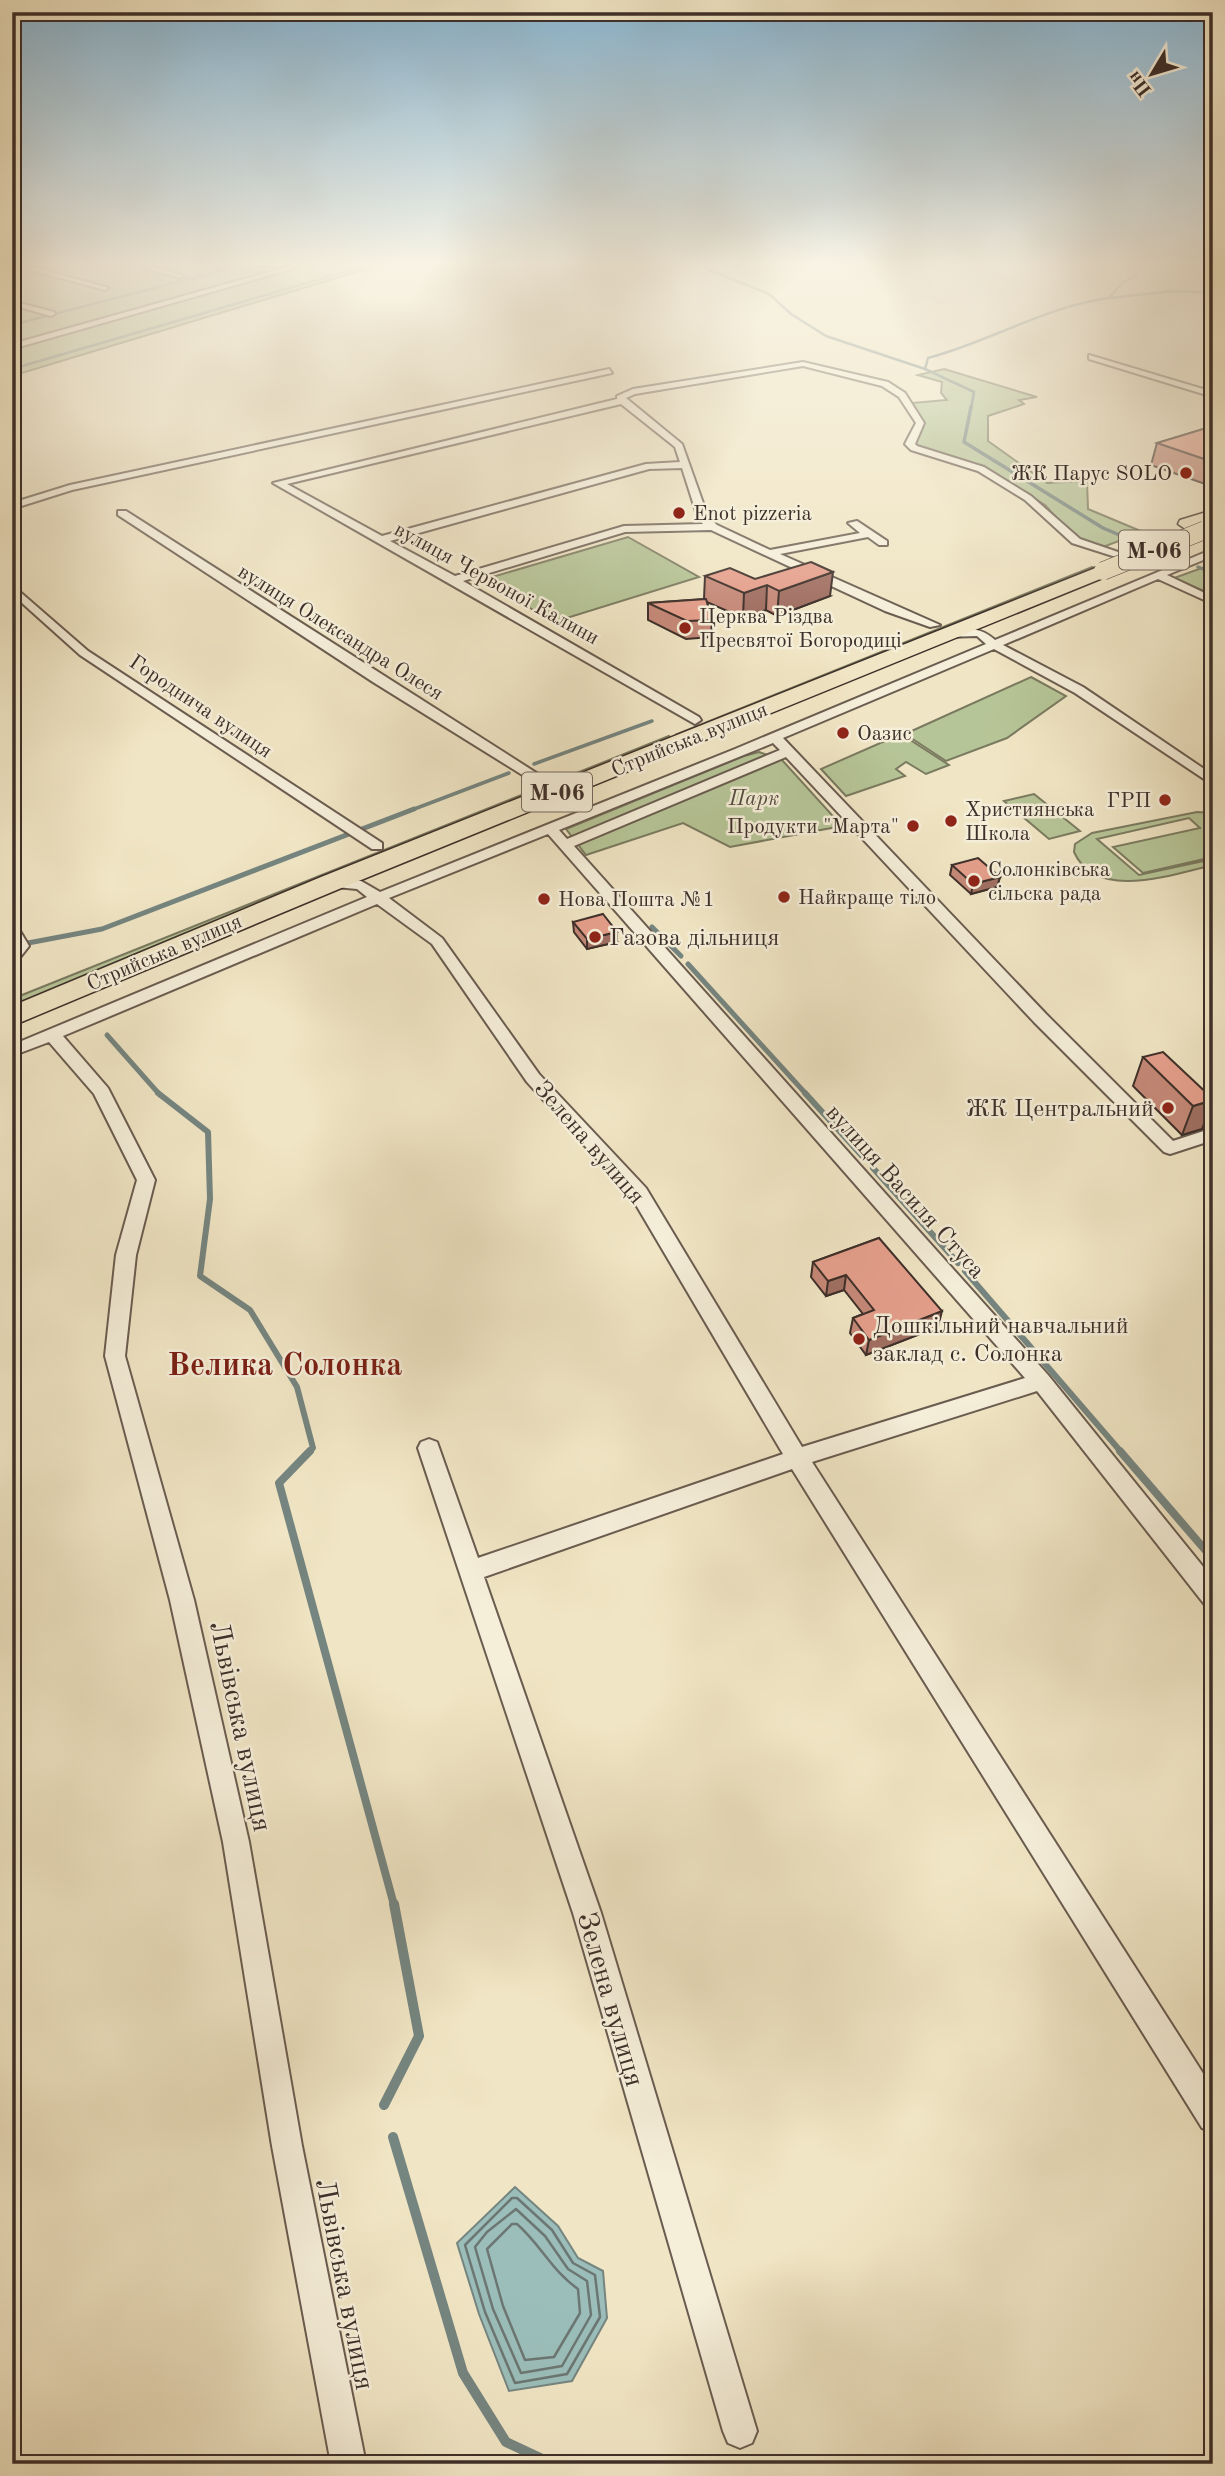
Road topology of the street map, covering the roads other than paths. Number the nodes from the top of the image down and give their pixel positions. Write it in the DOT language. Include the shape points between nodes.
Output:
graph roads {
  1 [pos="556,383"];
  2 [pos="685,383"];
  3 [pos="880,383"];
  4 [pos="1173,383"];
  5 [pos="1213,395"];
  6 [pos="621,401"];
  7 [pos="684,465"];
  8 [pos="12,506"];
  9 [pos="122,513"];
  10 [pos="853,523"];
  11 [pos="1204,524"];
  12 [pos="713,527"];
  13 [pos="869,534"];
  14 [pos="381,540"];
  15 [pos="883,544"];
  16 [pos="1213,552"];
  17 [pos="769,554"];
  18 [pos="1094,567"];
  19 [pos="1163,572"];
  20 [pos="454,580"];
  21 [pos="12,588"];
  22 [pos="1213,601"];
  23 [pos="981,627"];
  24 [pos="941,629"];
  25 [pos="993,644"];
  26 [pos="695,720"];
  27 [pos="775,737"];
  28 [pos="789,751"];
  29 [pos="542,781"];
  30 [pos="1213,781"];
  31 [pos="549,827"];
  32 [pos="368,843"];
  33 [pos="565,845"];
  34 [pos="330,883"];
  35 [pos="373,894"];
  36 [pos="12,929"];
  37 [pos="12,957"];
  38 [pos="12,992"];
  39 [pos="12,1017"];
  40 [pos="52,1034"];
  41 [pos="12,1051"];
  42 [pos="1213,1134"];
  43 [pos="1041,1381"];
  44 [pos="429,1448"];
  45 [pos="797,1458"];
  46 [pos="471,1570"];
  47 [pos="1213,1597"];
  48 [pos="1213,2117"];
  49 [pos="740,2431"];
  50 [pos="349,2464"];
  1 -- 8 [label="street" via="70,488"];
  2 -- 6 [label="street" via="625,394"];
  3 -- 19 [label="street" via="902,395 920,423 910,444 914,448 981,469 1028,498 1076,541"];
  4 -- 5 [label="street"];
  6 -- 7 [label="street" via="679,446"];
  6 -- 14 [label="street, вулиця Червоної Калини" via="278,483"];
  7 -- 12 [label="street" via="703,518"];
  7 -- 14 [label="street" via="649,466"];
  9 -- 29 [label="street, вулиця Олександра Олеся"];
  10 -- 13 [label="street"];
  11 -- 18 [label="highway, Стрийська вулиця / М-06, bridge"];
  12 -- 17 [label="street"];
  12 -- 20 [label="street" via="624,529"];
  13 -- 15 [label="street"];
  13 -- 17 [label="street"];
  14 -- 20 [label="street, вулиця Червоної Калини"];
  16 -- 19 [label="street"];
  17 -- 24 [label="street"];
  18 -- 23 [label="highway, Стрийська вулиця / М-06"];
  18 -- 24 [label="highway, Стрийська вулиця / М-06"];
  19 -- 22 [label="street"];
  19 -- 25 [label="street"];
  20 -- 26 [label="street, вулиця Червоної Калини"];
  21 -- 32 [label="street, Городнича вулиця" via="84,653"];
  23 -- 24 [label="highway, Стрийська вулиця / М-06"];
  23 -- 25 [label="street"];
  24 -- 26 [label="highway, Стрийська вулиця / М-06"];
  24 -- 32 [label="highway, Стрийська вулиця / М-06"];
  25 -- 27 [label="street"];
  25 -- 30 [label="street" via="1079,690"];
  26 -- 29 [label="highway, Стрийська вулиця / М-06"];
  27 -- 28 [label="street"];
  27 -- 31 [label="street"];
  28 -- 33 [label="street"];
  28 -- 42 [label="street" via="1040,1018 1170,1148"];
  29 -- 32 [label="highway, Стрийська вулиця / М-06"];
  31 -- 33 [label="street, вулиця Василя Стуса"];
  31 -- 35 [label="street"];
  32 -- 34 [label="highway, Стрийська вулиця / М-06"];
  32 -- 35 [label="street" via="366,877"];
  32 -- 38 [label="highway, Стрийська вулиця / М-06"];
  33 -- 43 [label="street, вулиця Василя Стуса"];
  34 -- 35 [label="street, Зелена вулиця" via="354,883"];
  34 -- 39 [label="highway, Стрийська вулиця / М-06"];
  35 -- 40 [label="street"];
  35 -- 45 [label="street, Зелена вулиця" via="437,942 533,1078 639,1193"];
  36 -- 37 [label="street" via="22,946"];
  40 -- 41 [label="street"];
  40 -- 50 [label="street, Львівська вулиця" via="102,1092 146,1180 126,1255 115,1356 182,1600 233,1829 287,2146"];
  43 -- 45 [label="street"];
  43 -- 47 [label="street, вулиця Василя Стуса"];
  44 -- 46 [label="street, Зелена вулиця"];
  45 -- 46 [label="street"];
  45 -- 48 [label="street, Зелена вулиця"];
  46 -- 49 [label="street, Зелена вулиця" via="587,1913"];
}
